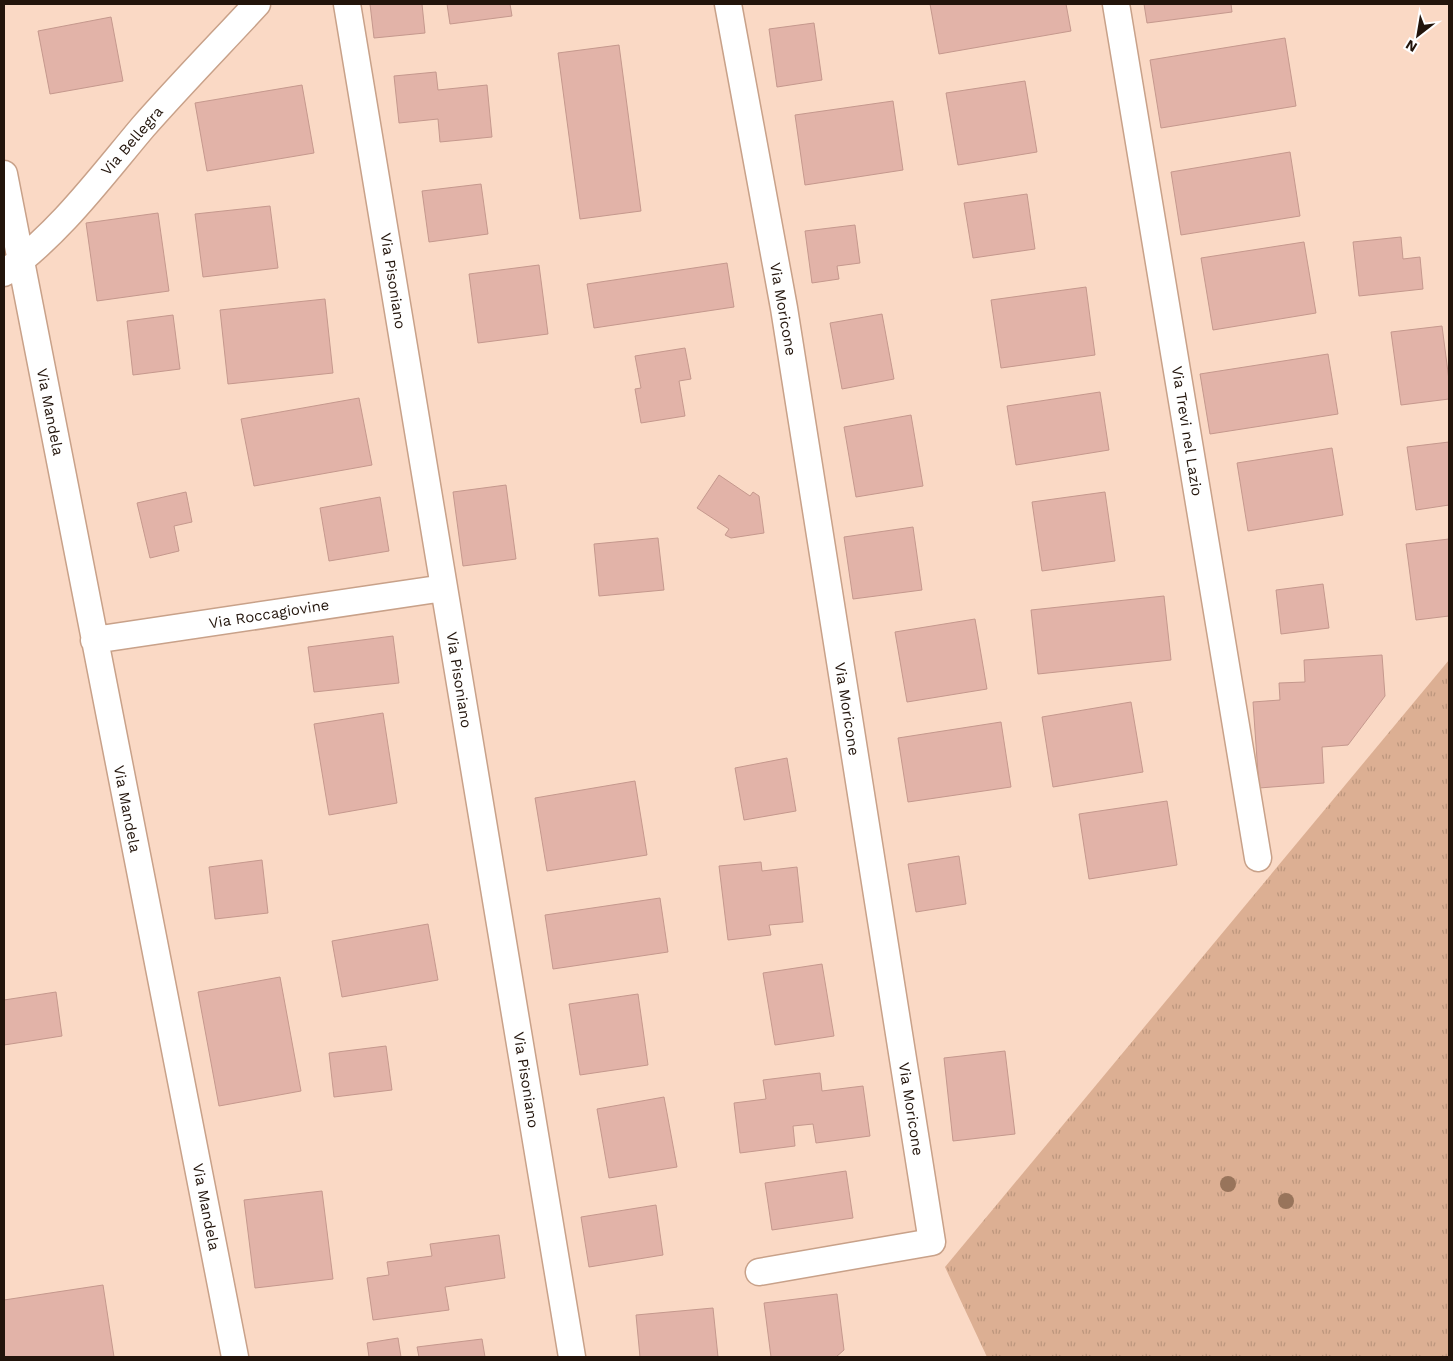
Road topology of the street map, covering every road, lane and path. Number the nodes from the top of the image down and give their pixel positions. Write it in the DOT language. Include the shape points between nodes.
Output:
graph roads {
  1 [pos="257,4"];
  2 [pos="347,4"];
  3 [pos="728,4"];
  4 [pos="1116,4"];
  5 [pos="4,174"];
  6 [pos="12,267"];
  7 [pos="444,588"];
  8 [pos="94,640"];
  9 [pos="1258,858"];
  10 [pos="759,1272"];
  11 [pos="235,1357"];
  12 [pos="572,1357"];
  1 -- 6 [label="street, Via Bellegra" via="154,115 67,216"];
  2 -- 7 [label="street, Via Pisoniano"];
  3 -- 10 [label="street, Via Moricone" via="784,308 932,1242"];
  4 -- 9 [label="street, Via Trevi nel Lazio"];
  5 -- 6 [label="street, Via Mandela"];
  6 -- 8 [label="street, Via Mandela"];
  7 -- 8 [label="street, Via Roccagiovine"];
  7 -- 12 [label="street, Via Pisoniano"];
  8 -- 11 [label="street, Via Mandela"];
}
